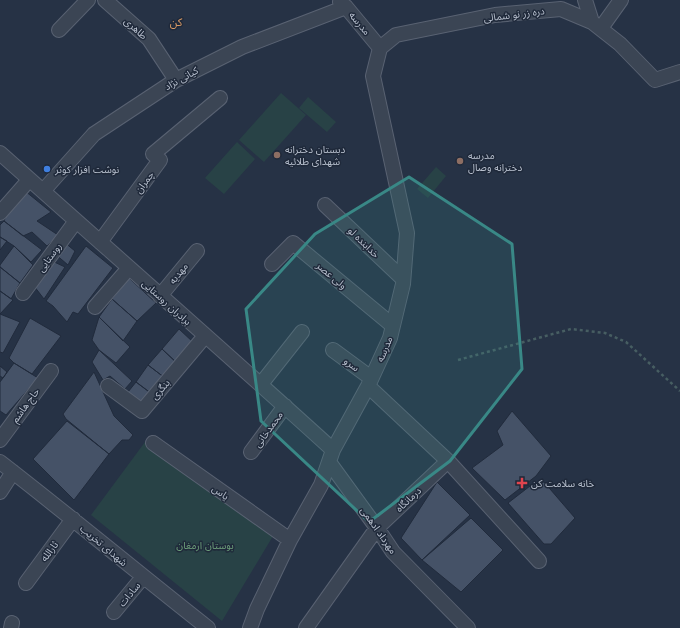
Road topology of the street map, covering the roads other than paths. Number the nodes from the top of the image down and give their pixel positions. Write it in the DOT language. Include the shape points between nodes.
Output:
graph roads {
  1 [pos="88,0"];
  2 [pos="105,0"];
  3 [pos="525,0"];
  4 [pos="585,0"];
  5 [pos="621,0"];
  6 [pos="342,3"];
  7 [pos="535,11"];
  8 [pos="596,25"];
  9 [pos="59,30"];
  10 [pos="380,48"];
  11 [pos="680,72"];
  12 [pos="176,80"];
  13 [pos="220,98"];
  14 [pos="0,154"];
  15 [pos="29,180"];
  16 [pos="43,191"];
  17 [pos="325,205"];
  18 [pos="0,212"];
  19 [pos="76,221"];
  20 [pos="100,242"];
  21 [pos="197,251"];
  22 [pos="272,264"];
  23 [pos="129,268"];
  24 [pos="403,279"];
  25 [pos="23,293"];
  26 [pos="160,296"];
  27 [pos="95,307"];
  28 [pos="392,326"];
  29 [pos="302,332"];
  30 [pos="205,336"];
  31 [pos="334,350"];
  32 [pos="51,371"];
  33 [pos="370,382"];
  34 [pos="261,384"];
  35 [pos="108,386"];
  36 [pos="284,406"];
  37 [pos="0,440"];
  38 [pos="152,443"];
  39 [pos="251,452"];
  40 [pos="331,456"];
  41 [pos="448,461"];
  42 [pos="0,462"];
  43 [pos="13,472"];
  44 [pos="0,492"];
  45 [pos="73,519"];
  46 [pos="377,528"];
  47 [pos="290,540"];
  48 [pos="539,561"];
  49 [pos="143,577"];
  50 [pos="26,582"];
  51 [pos="114,612"];
  52 [pos="208,628"];
  53 [pos="250,628"];
  54 [pos="306,628"];
  55 [pos="468,628"];
  1 -- 9 [label="street"];
  2 -- 12 [label="street, طاهری" via="149,39"];
  3 -- 7 [label="street"];
  4 -- 8 [label="street"];
  5 -- 8 [label="street"];
  6 -- 10 [label="street, مدرسه"];
  6 -- 12 [label="street, کیانی نژاد" via="242,47"];
  7 -- 8 [label="street, دره زر نو شمالی" via="561,9"];
  7 -- 10 [label="street, دره زر نو شمالی" via="495,15 396,35"];
  8 -- 11 [label="street, دره زر نو شمالی" via="620,44 655,80"];
  10 -- 24 [label="street, مدرسه" via="373,76 407,233"];
  12 -- 16 [label="street, کیانی نژاد" via="94,134"];
  13 -- 20 [label="street, چمران" via="153,154 160,160"];
  14 -- 15 [label="street, برادران روستایی"];
  15 -- 16 [label="street, برادران روستایی"];
  15 -- 18 [label="street"];
  16 -- 19 [label="street, برادران روستایی"];
  17 -- 24 [label="street, خدابنده لو"];
  19 -- 20 [label="street, برادران روستایی"];
  19 -- 25 [label="street, روستایی"];
  20 -- 23 [label="street, برادران روستایی"];
  21 -- 26 [label="street, مهدیه"];
  22 -- 28 [label="street, ولی عصر" via="293,243"];
  23 -- 26 [label="street, برادران روستایی"];
  23 -- 27 [label="street"];
  24 -- 28 [label="street, مدرسه"];
  26 -- 30 [label="street, برادران روستایی"];
  28 -- 33 [label="street, مدرسه" via="390,338"];
  29 -- 34 [label="street"];
  30 -- 34 [label="street, برادران روستایی"];
  30 -- 35 [label="street, بنگری" via="142,411"];
  31 -- 33 [label="street, سرو"];
  32 -- 37 [label="street, حاج هاشم"];
  33 -- 40 [label="street, مدرسه"];
  33 -- 41 [label="street"];
  34 -- 36 [label="street, برادران روستایی"];
  36 -- 39 [label="street, محمدخانی"];
  36 -- 40 [label="street, برادران روستایی"];
  38 -- 47 [label="street, یاس"];
  40 -- 46 [label="street, مهرداد ادهمی"];
  40 -- 47 [label="street, مدرسه" via="321,485"];
  41 -- 46 [label="street, درمانگاه"];
  41 -- 48 [label="street"];
  42 -- 43 [label="street, شهدای تخریب"];
  43 -- 44 [label="street"];
  43 -- 45 [label="street, شهدای تخریب"];
  45 -- 49 [label="street, شهدای تخریب"];
  45 -- 50 [label="street, ثارالله"];
  46 -- 54 [label="street, درمانگاه"];
  46 -- 55 [label="street, مهرداد ادهمی" via="393,552"];
  47 -- 53 [label="street, مدرسه"];
  49 -- 51 [label="street, سادات"];
  49 -- 52 [label="street, شهدای تخریب"];
}
